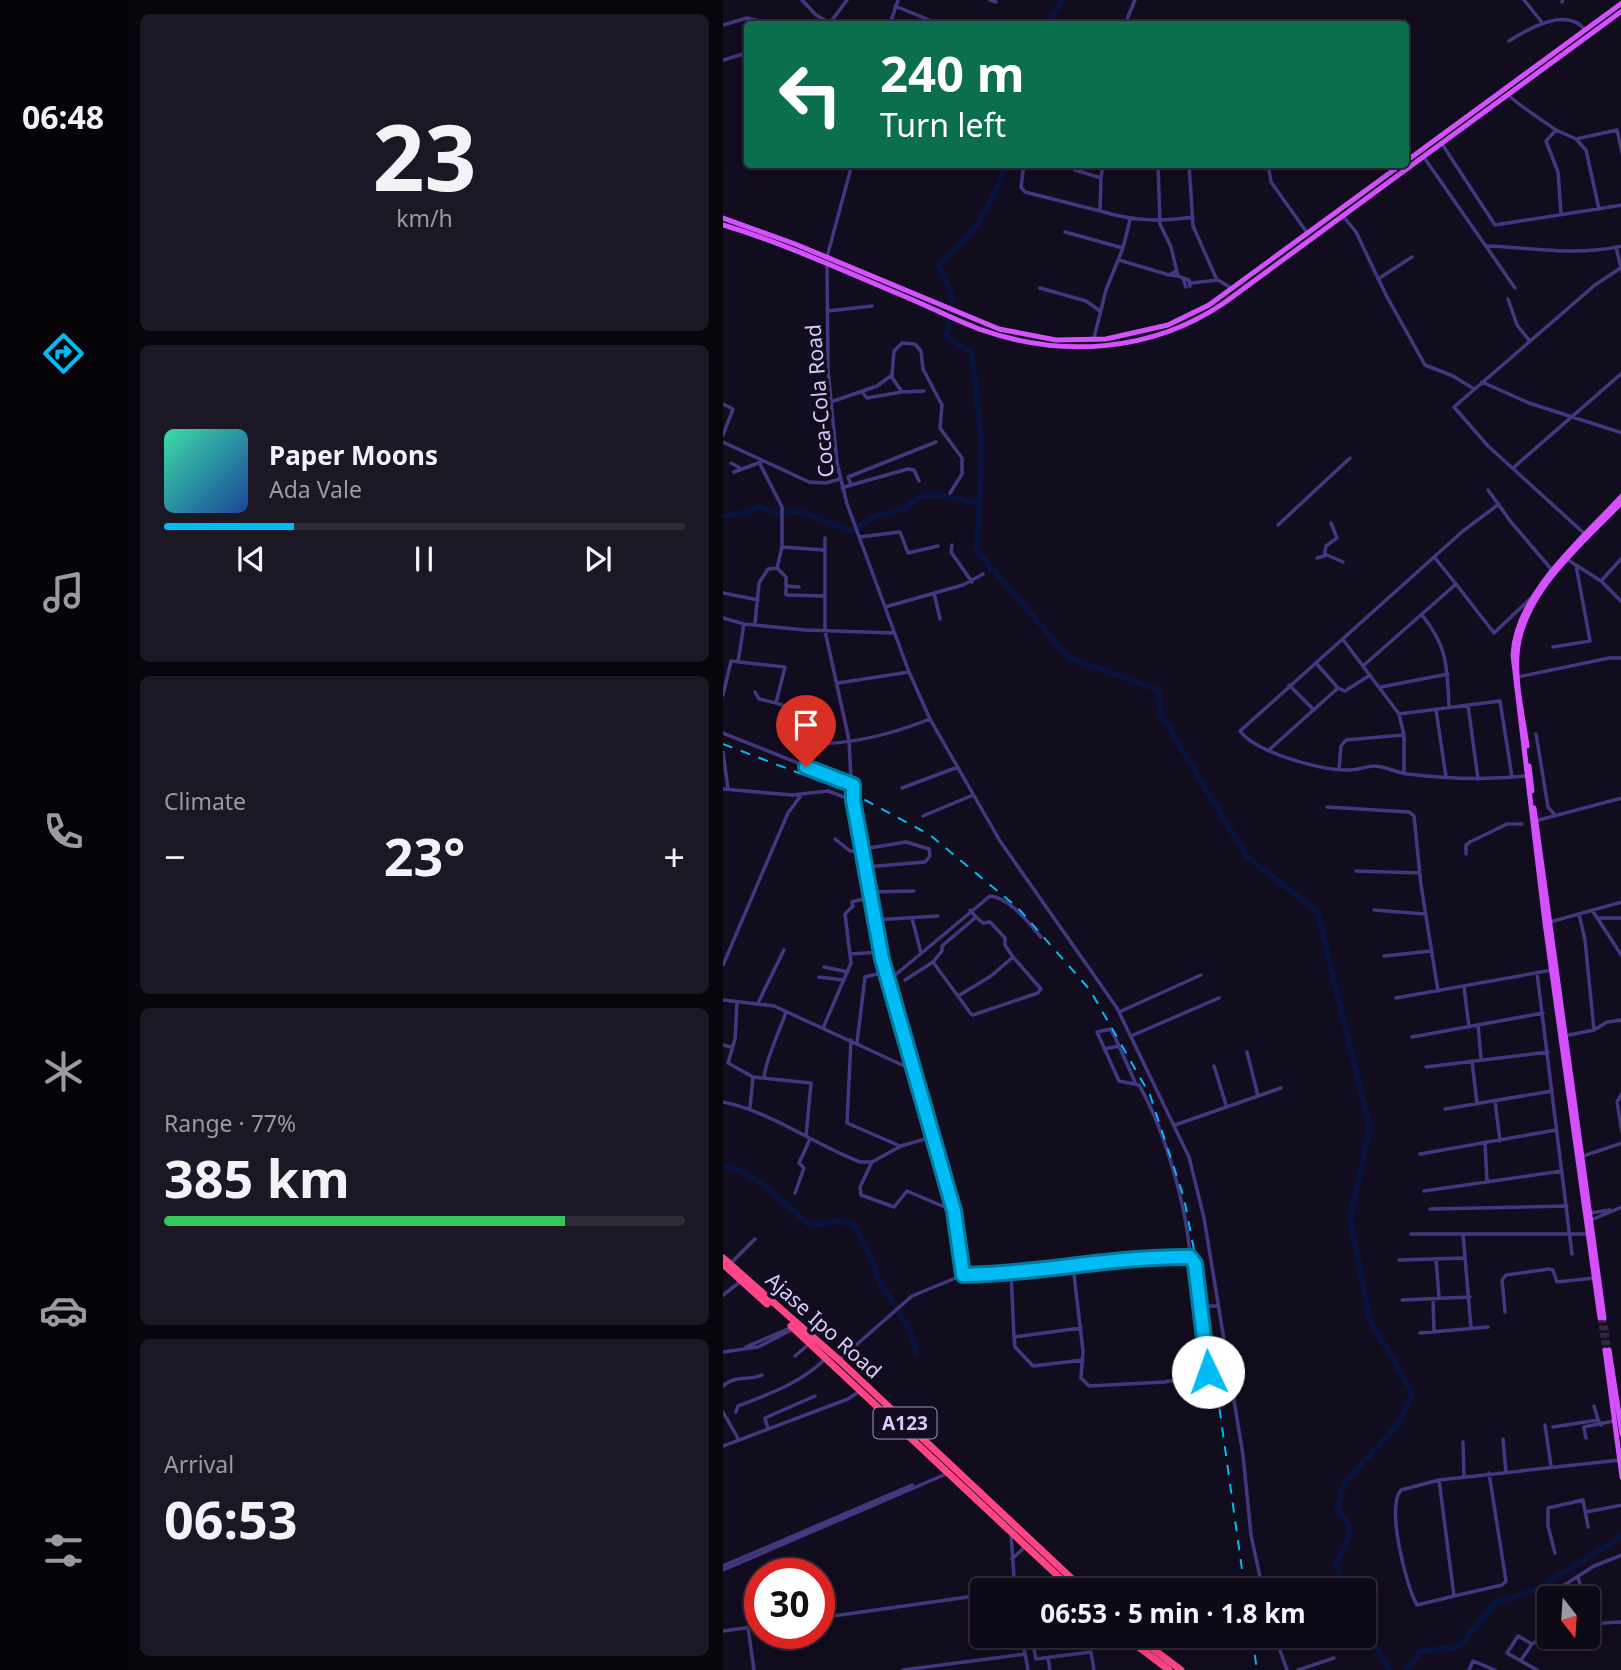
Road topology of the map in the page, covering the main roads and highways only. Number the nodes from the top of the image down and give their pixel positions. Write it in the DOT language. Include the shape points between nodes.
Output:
graph roads {
  1 [pos="1621,3"];
  2 [pos="1621,11"];
  3 [pos="1409,159"];
  4 [pos="1409,166"];
  5 [pos="1397,168"];
  6 [pos="1407,168"];
  7 [pos="723,218"];
  8 [pos="723,225"];
  9 [pos="827,260"];
  10 [pos="912,296"];
  11 [pos="1621,496"];
  12 [pos="1621,502"];
  13 [pos="1534,821"];
  14 [pos="1580,1157"];
  15 [pos="1587,1213"];
  16 [pos="723,1258"];
  17 [pos="726,1264"];
  18 [pos="795,1326"];
  19 [pos="1607,1350"];
  20 [pos="837,1362"];
  21 [pos="1611,1375"];
  22 [pos="1621,1434"];
  23 [pos="1620,1460"];
  24 [pos="1621,1477"];
  25 [pos="1060,1578"];
  26 [pos="1071,1578"];
  27 [pos="1142,1648"];
  28 [pos="1146,1648"];
  29 [pos="1169,1670"];
  30 [pos="1181,1670"];
  1 -- 3 [label="main road"];
  2 -- 4 [label="main road"];
  5 -- 10 [label="main road" via="1232,289 1196,312 1138,334 1056,340 1018,334"];
  6 -- 10 [label="main road" via="1209,313 1156,336 1103,346 1055,347 1015,340 959,320"];
  7 -- 9 [label="main road"];
  8 -- 9 [label="main road"];
  9 -- 10 [label="main road"];
  11 -- 13 [label="main road" via="1532,598 1514,638"];
  12 -- 13 [label="main road" via="1568,560 1523,626 1517,651 1518,677"];
  13 -- 14 [label="main road"];
  13 -- 14 [label="main road"];
  14 -- 15 [label="main road"];
  15 -- 15 [label="main road" via="1594,1278 1602,1318 1590,1221"];
  16 -- 17 [label="highway, Ajase Ipo Road / A123"];
  17 -- 18 [label="highway, Ajase Ipo Road / A123"];
  17 -- 18 [label="highway, Ajase Ipo Road / A123"];
  18 -- 20 [label="highway, Ajase Ipo Road / A123"];
  18 -- 20 [label="highway, Ajase Ipo Road / A123"];
  19 -- 21 [label="main road"];
  20 -- 25 [label="highway, Ajase Ipo Road / A123"];
  20 -- 26 [label="highway, Ajase Ipo Road / A123"];
  21 -- 22 [label="main road"];
  21 -- 23 [label="main road"];
  23 -- 24 [label="main road"];
  27 -- 29 [label="highway"];
  28 -- 30 [label="highway"];
}
